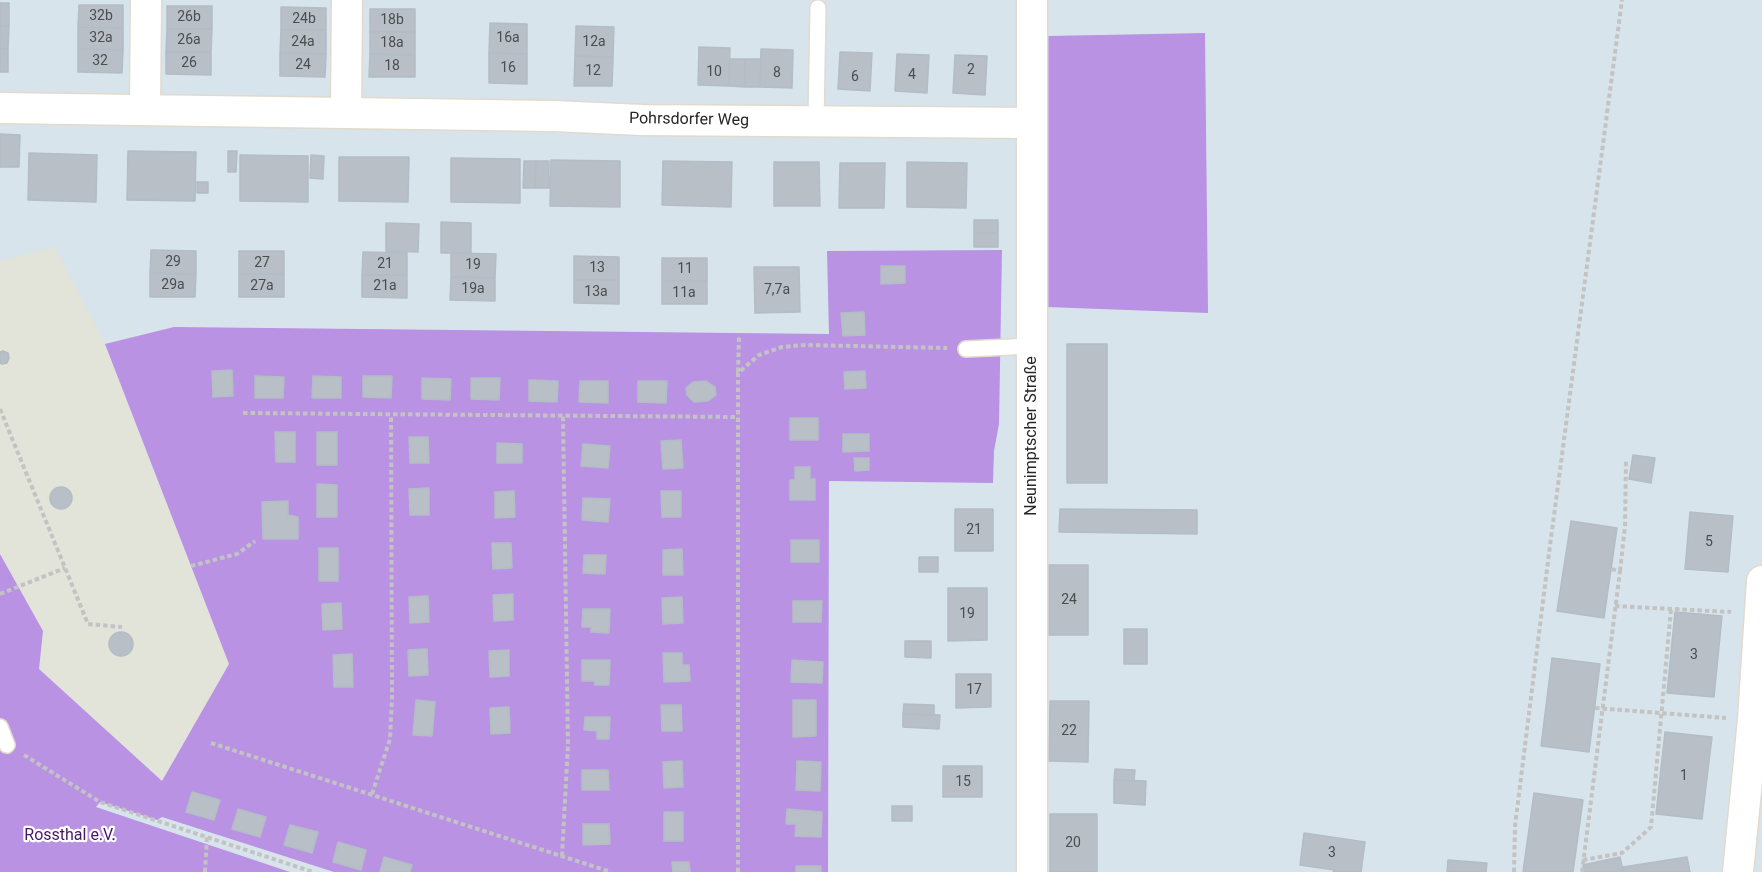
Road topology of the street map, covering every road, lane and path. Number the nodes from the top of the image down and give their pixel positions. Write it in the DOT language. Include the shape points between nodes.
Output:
graph roads {
  1 [pos="146,0"];
  2 [pos="347,0"];
  3 [pos="1032,0"];
  4 [pos="1622,0"];
  5 [pos="818,8"];
  6 [pos="0,108"];
  7 [pos="145,109"];
  8 [pos="346,113"];
  9 [pos="816,122"];
  10 [pos="1032,123"];
  11 [pos="739,336"];
  12 [pos="1032,346"];
  13 [pos="966,349"];
  14 [pos="738,373"];
  15 [pos="0,409"];
  16 [pos="243,413"];
  17 [pos="391,415"];
  18 [pos="563,416"];
  19 [pos="736,417"];
  20 [pos="1626,460"];
  21 [pos="255,541"];
  22 [pos="191,566"];
  23 [pos="65,568"];
  24 [pos="1611,569"];
  25 [pos="1620,570"];
  26 [pos="1762,581"];
  27 [pos="0,594"];
  28 [pos="1615,606"];
  29 [pos="1671,609"];
  30 [pos="1759,613"];
  31 [pos="122,627"];
  32 [pos="1595,708"];
  33 [pos="1602,708"];
  34 [pos="1662,713"];
  35 [pos="1753,720"];
  36 [pos="0,727"];
  37 [pos="211,743"];
  38 [pos="7,745"];
  39 [pos="372,794"];
  40 [pos="207,837"];
  41 [pos="562,856"];
  42 [pos="1583,860"];
  43 [pos="205,872"];
  44 [pos="314,872"];
  45 [pos="611,872"];
  46 [pos="738,872"];
  47 [pos="1032,872"];
  48 [pos="1514,872"];
  49 [pos="1582,872"];
  50 [pos="1738,872"];
  1 -- 7 [label="street"];
  2 -- 8 [label="street"];
  3 -- 10 [label="street, Neunimptscher Straße"];
  4 -- 48 [label="path" via="1515,826"];
  5 -- 9 [label="lane"];
  6 -- 7 [label="street, Pohrsdorfer Weg"];
  7 -- 8 [label="street, Pohrsdorfer Weg"];
  8 -- 9 [label="street, Pohrsdorfer Weg"];
  9 -- 10 [label="street, Pohrsdorfer Weg"];
  10 -- 12 [label="street, Neunimptscher Straße"];
  11 -- 14 [label="path"];
  12 -- 13 [label="lane"];
  12 -- 47 [label="street, Neunimptscher Straße"];
  13 -- 14 [label="path" via="782,347 759,355"];
  14 -- 19 [label="path"];
  15 -- 23 [label="path"];
  16 -- 17 [label="path"];
  17 -- 18 [label="path"];
  17 -- 39 [label="path" via="390,739"];
  18 -- 19 [label="path"];
  18 -- 41 [label="path" via="568,745"];
  19 -- 46 [label="path"];
  20 -- 25 [label="path"];
  21 -- 22 [label="path" via="237,554"];
  23 -- 27 [label="path"];
  23 -- 31 [label="path" via="88,624"];
  24 -- 25 [label="path"];
  25 -- 28 [label="path"];
  26 -- 30 [label="street"];
  28 -- 29 [label="path"];
  28 -- 33 [label="path"];
  29 -- 30 [label="path"];
  29 -- 34 [label="path"];
  30 -- 35 [label="street"];
  32 -- 33 [label="path"];
  33 -- 34 [label="path"];
  33 -- 42 [label="path"];
  34 -- 35 [label="path"];
  34 -- 42 [label="path" via="1651,827 1622,853"];
  35 -- 50 [label="street"];
  36 -- 38 [label="lane"];
  37 -- 39 [label="path"];
  38 -- 40 [label="path" via="100,802"];
  39 -- 41 [label="path"];
  40 -- 43 [label="path"];
  40 -- 44 [label="path"];
  41 -- 45 [label="path"];
  42 -- 49 [label="path"];
}
